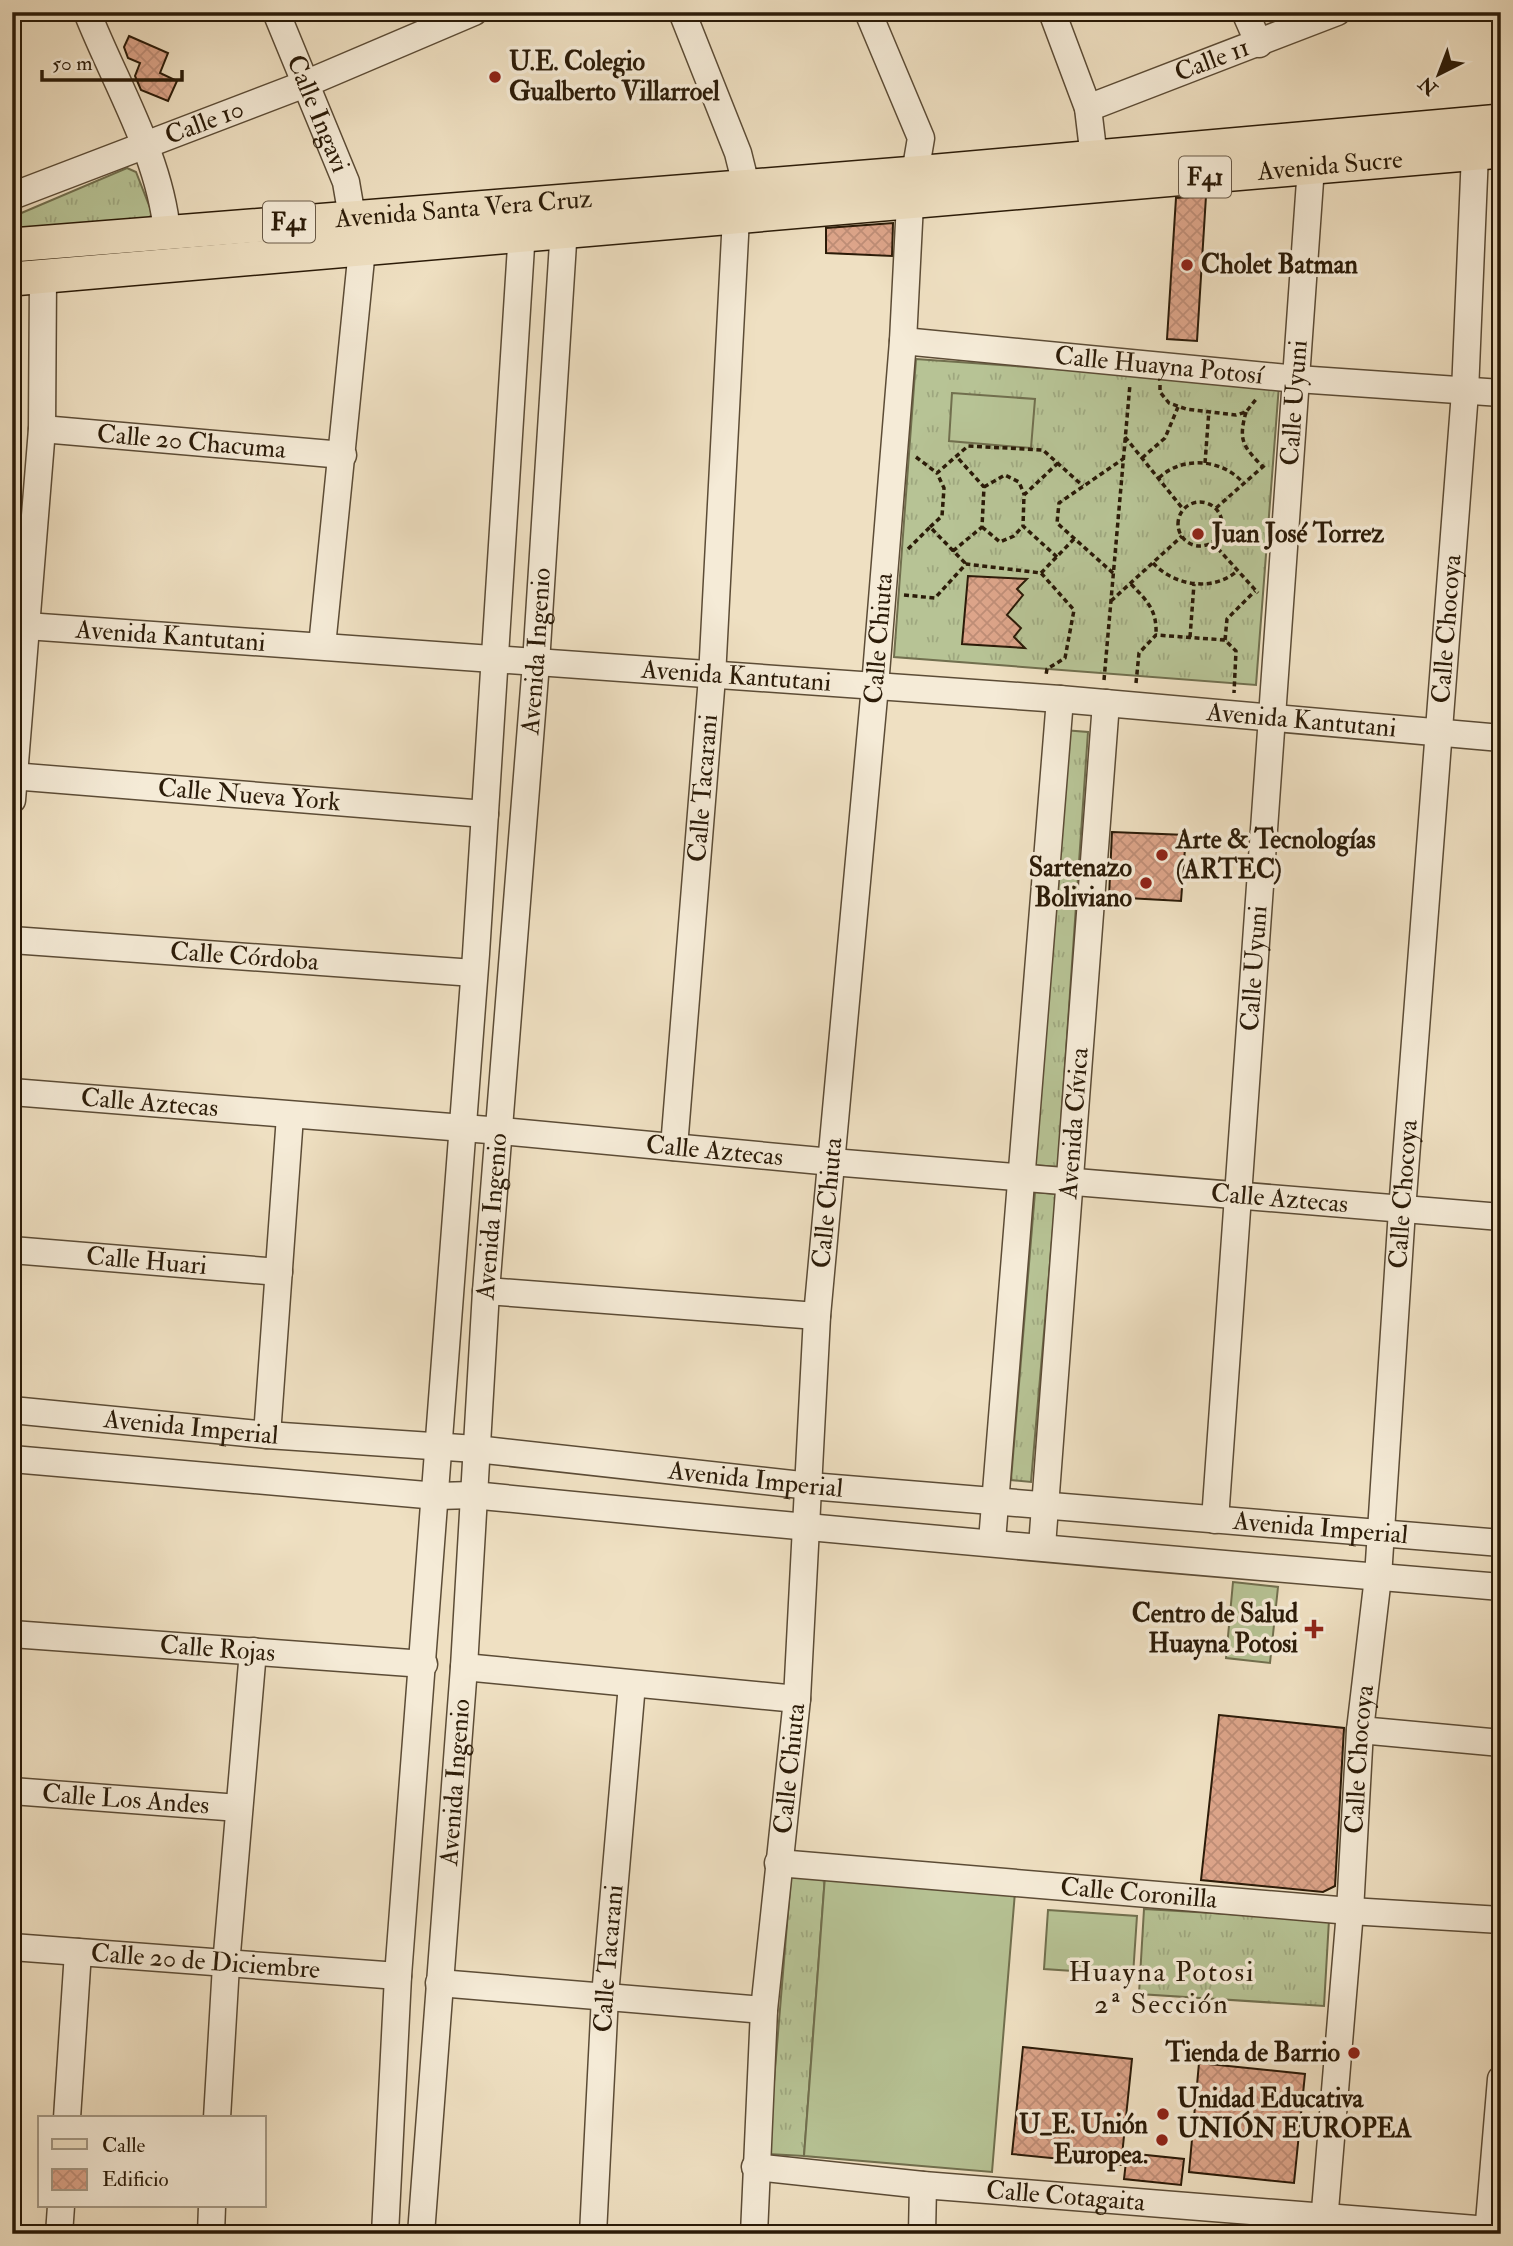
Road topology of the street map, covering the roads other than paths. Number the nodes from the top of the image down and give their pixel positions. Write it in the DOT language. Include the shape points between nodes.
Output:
graph roads {
  1 [pos="87,12"];
  2 [pos="276,12"];
  3 [pos="682,12"];
  4 [pos="868,12"];
  5 [pos="1052,12"];
  6 [pos="1245,12"];
  7 [pos="1337,12"];
  8 [pos="466,14"];
  9 [pos="1259,44"];
  10 [pos="305,84"];
  11 [pos="1088,108"];
  12 [pos="1501,121"];
  13 [pos="143,144"];
  14 [pos="1488,152"];
  15 [pos="1094,158"];
  16 [pos="1311,167"];
  17 [pos="746,185"];
  18 [pos="913,188"];
  19 [pos="12,196"];
  20 [pos="565,216"];
  21 [pos="352,217"];
  22 [pos="736,217"];
  23 [pos="523,219"];
  24 [pos="167,232"];
  25 [pos="12,245"];
  26 [pos="362,249"];
  27 [pos="28,278"];
  28 [pos="902,341"];
  29 [pos="1297,379"];
  30 [pos="1465,392"];
  31 [pos="1501,393"];
  32 [pos="42,429"];
  33 [pos="343,455"];
  34 [pos="20,625"];
  35 [pos="322,646"];
  36 [pos="496,661"];
  37 [pos="536,663"];
  38 [pos="712,677"];
  39 [pos="876,686"];
  40 [pos="1052,699"];
  41 [pos="1106,703"];
  42 [pos="1272,717"];
  43 [pos="1439,731"];
  44 [pos="1501,738"];
  45 [pos="13,784"];
  46 [pos="485,814"];
  47 [pos="12,940"];
  48 [pos="474,973"];
  49 [pos="12,1092"];
  50 [pos="290,1116"];
  51 [pos="463,1129"];
  52 [pos="501,1130"];
  53 [pos="674,1147"];
  54 [pos="832,1163"];
  55 [pos="1022,1178"];
  56 [pos="1069,1180"];
  57 [pos="1237,1194"];
  58 [pos="1402,1210"];
  59 [pos="1501,1217"];
  60 [pos="12,1250"];
  61 [pos="279,1272"];
  62 [pos="486,1291"];
  63 [pos="817,1316"];
  64 [pos="12,1410"];
  65 [pos="267,1434"];
  66 [pos="440,1447"];
  67 [pos="476,1449"];
  68 [pos="12,1459"];
  69 [pos="810,1486"];
  70 [pos="472,1495"];
  71 [pos="437,1496"];
  72 [pos="996,1502"];
  73 [pos="1044,1506"];
  74 [pos="1215,1520"];
  75 [pos="808,1529"];
  76 [pos="1381,1532"];
  77 [pos="992,1541"];
  78 [pos="1501,1543"];
  79 [pos="1042,1546"];
  80 [pos="1378,1577"];
  81 [pos="1501,1587"];
  82 [pos="12,1634"];
  83 [pos="253,1651"];
  84 [pos="424,1664"];
  85 [pos="464,1667"];
  86 [pos="632,1684"];
  87 [pos="797,1699"];
  88 [pos="1360,1730"];
  89 [pos="1501,1743"];
  90 [pos="12,1791"];
  91 [pos="239,1808"];
  92 [pos="778,1863"];
  93 [pos="1350,1911"];
  94 [pos="1501,1920"];
  95 [pos="12,1947"];
  96 [pos="78,1952"];
  97 [pos="226,1965"];
  98 [pos="398,1976"];
  99 [pos="439,1983"];
  100 [pos="605,1996"];
  101 [pos="764,2010"];
  102 [pos="1501,2079"];
  103 [pos="67,2116"];
  104 [pos="217,2116"];
  105 [pos="755,2167"];
  106 [pos="923,2185"];
  107 [pos="61,2208"];
  108 [pos="212,2208"];
  109 [pos="1322,2225"];
  110 [pos="1493,2231"];
  111 [pos="60,2234"];
  112 [pos="211,2234"];
  113 [pos="385,2234"];
  114 [pos="421,2234"];
  115 [pos="593,2234"];
  116 [pos="754,2234"];
  117 [pos="922,2234"];
  1 -- 13 [label="street"];
  2 -- 10 [label="street, Calle Ingavi"];
  3 -- 17 [label="street" via="738,153"];
  4 -- 18 [label="street, Calle Chiuta" via="921,138"];
  5 -- 11 [label="street"];
  6 -- 9 [label="street"];
  7 -- 9 [label="street, Calle 11"];
  8 -- 10 [label="street, Calle 10"];
  9 -- 11 [label="street, Calle 11"];
  10 -- 13 [label="street, Calle 10"];
  10 -- 21 [label="street, Calle Ingavi" via="346,182"];
  11 -- 15 [label="street"];
  12 -- 15 [label="main road, Avenida Sucre / F41"];
  13 -- 19 [label="street, Calle 10"];
  13 -- 24 [label="street" via="160,192"];
  14 -- 16 [label="main road, Avenida Sucre / F41"];
  14 -- 30 [label="street, Calle Chocoya"];
  15 -- 18 [label="main road, Avenida Sucre / F41"];
  16 -- 18 [label="main road, Avenida Sucre / F41"];
  16 -- 29 [label="street, Calle Uyuni"];
  17 -- 18 [label="main road, Avenida Santa Vera Cruz / F41"];
  17 -- 20 [label="main road, Avenida Santa Vera Cruz / F41"];
  18 -- 22 [label="main road, Avenida Santa Vera Cruz / F41"];
  18 -- 28 [label="street, Calle Chiuta"];
  20 -- 22 [label="main road, Avenida Santa Vera Cruz / F41"];
  20 -- 23 [label="main road, Avenida Santa Vera Cruz / F41"];
  20 -- 37 [label="street, Avenida Ingenio"];
  21 -- 23 [label="main road, Avenida Santa Vera Cruz / F41"];
  21 -- 24 [label="main road, Avenida Santa Vera Cruz / F41"];
  22 -- 38 [label="street, Calle Tacarani"];
  23 -- 26 [label="main road, Avenida Santa Vera Cruz / F41"];
  23 -- 36 [label="street, Avenida Ingenio"];
  24 -- 25 [label="main road, Avenida Santa Vera Cruz / F41"];
  26 -- 27 [label="main road, Avenida Santa Vera Cruz / F41"];
  26 -- 33 [label="street"];
  27 -- 32 [label="street"];
  28 -- 29 [label="street, Calle Huayna Potosí"];
  28 -- 39 [label="street, Calle Chiuta"];
  29 -- 30 [label="street, Calle Huayna Potosí"];
  29 -- 42 [label="street, Calle Uyuni"];
  30 -- 31 [label="street, Calle Huayna Potosí"];
  30 -- 43 [label="street, Calle Chocoya"];
  32 -- 33 [label="street, Calle 20 Chacuma"];
  32 -- 34 [label="street"];
  33 -- 35 [label="street"];
  34 -- 35 [label="street, Avenida Kantutani"];
  34 -- 45 [label="street"];
  35 -- 36 [label="street, Avenida Kantutani"];
  36 -- 37 [label="street, Avenida Kantutani"];
  36 -- 46 [label="street, Avenida Ingenio"];
  37 -- 38 [label="street, Avenida Kantutani"];
  37 -- 52 [label="street, Avenida Ingenio"];
  38 -- 39 [label="street, Avenida Kantutani"];
  38 -- 53 [label="street, Calle Tacarani"];
  39 -- 40 [label="street, Avenida Kantutani"];
  39 -- 54 [label="street, Calle Chiuta"];
  40 -- 41 [label="street, Avenida Kantutani"];
  40 -- 55 [label="street, Avenida Cívica"];
  41 -- 42 [label="street, Avenida Kantutani"];
  41 -- 56 [label="street, Avenida Cívica"];
  42 -- 43 [label="street, Avenida Kantutani"];
  42 -- 57 [label="street, Calle Uyuni"];
  43 -- 44 [label="street, Avenida Kantutani"];
  43 -- 58 [label="street, Calle Chocoya"];
  45 -- 46 [label="street, Calle Nueva York"];
  46 -- 48 [label="street, Avenida Ingenio"];
  47 -- 48 [label="street, Calle Córdoba"];
  48 -- 51 [label="street, Avenida Ingenio"];
  49 -- 50 [label="street, Calle Aztecas"];
  50 -- 51 [label="street, Calle Aztecas"];
  50 -- 61 [label="street"];
  51 -- 52 [label="street, Calle Aztecas"];
  51 -- 66 [label="street, Avenida Ingenio"];
  52 -- 53 [label="street, Calle Aztecas"];
  52 -- 62 [label="street, Avenida Ingenio"];
  53 -- 54 [label="street, Calle Aztecas"];
  54 -- 55 [label="street, Calle Aztecas"];
  54 -- 63 [label="street, Calle Chiuta"];
  55 -- 56 [label="street, Calle Aztecas"];
  55 -- 72 [label="street, Avenida Cívica"];
  56 -- 57 [label="street, Calle Aztecas"];
  56 -- 73 [label="street, Avenida Cívica"];
  57 -- 58 [label="street, Calle Aztecas"];
  57 -- 74 [label="street, Calle Uyuni"];
  58 -- 59 [label="street, Calle Aztecas"];
  58 -- 76 [label="street, Calle Chocoya"];
  60 -- 61 [label="street, Calle Huari"];
  61 -- 65 [label="street"];
  62 -- 63 [label="street"];
  62 -- 67 [label="street, Avenida Ingenio"];
  63 -- 69 [label="street, Calle Chiuta"];
  64 -- 65 [label="street, Avenida Imperial"];
  65 -- 66 [label="street, Avenida Imperial"];
  66 -- 67 [label="street, Avenida Imperial"];
  66 -- 71 [label="street, Avenida Ingenio"];
  67 -- 69 [label="street, Avenida Imperial"];
  67 -- 70 [label="street, Avenida Ingenio"];
  68 -- 71 [label="street, Avenida Imperial"];
  69 -- 72 [label="street, Avenida Imperial"];
  69 -- 75 [label="street, Calle Chiuta"];
  70 -- 71 [label="street, Avenida Imperial"];
  70 -- 75 [label="street, Avenida Imperial"];
  70 -- 85 [label="street, Avenida Ingenio"];
  71 -- 84 [label="street, Avenida Ingenio"];
  72 -- 73 [label="street, Avenida Imperial"];
  72 -- 77 [label="street, Avenida Cívica"];
  73 -- 74 [label="street, Avenida Imperial"];
  73 -- 79 [label="street, Avenida Cívica"];
  74 -- 76 [label="street, Avenida Imperial"];
  75 -- 77 [label="street, Avenida Imperial"];
  75 -- 87 [label="street, Calle Chiuta"];
  76 -- 78 [label="street, Avenida Imperial"];
  76 -- 80 [label="street, Calle Chocoya"];
  77 -- 79 [label="street, Avenida Imperial"];
  79 -- 80 [label="street, Avenida Imperial"];
  80 -- 81 [label="street, Avenida Imperial"];
  80 -- 88 [label="street, Calle Chocoya"];
  82 -- 83 [label="street, Calle Rojas"];
  83 -- 84 [label="street, Calle Rojas"];
  83 -- 91 [label="street"];
  84 -- 98 [label="street, Avenida Ingenio"];
  85 -- 86 [label="street"];
  85 -- 99 [label="street, Avenida Ingenio"];
  86 -- 87 [label="street"];
  86 -- 100 [label="street, Calle Tacarani"];
  87 -- 92 [label="street, Calle Chiuta"];
  88 -- 89 [label="street"];
  88 -- 93 [label="street, Calle Chocoya"];
  90 -- 91 [label="street, Calle Los Andes"];
  91 -- 97 [label="street"];
  92 -- 93 [label="street, Calle Coronilla"];
  92 -- 101 [label="street, Calle Chiuta"];
  93 -- 94 [label="street, Calle Coronilla"];
  93 -- 109 [label="street, Calle Chocoya"];
  95 -- 96 [label="street, Calle 20 de Diciembre"];
  96 -- 97 [label="street, Calle 20 de Diciembre"];
  96 -- 103 [label="street"];
  97 -- 98 [label="street, Calle 20 de Diciembre"];
  97 -- 104 [label="street"];
  98 -- 113 [label="street, Avenida Ingenio"];
  99 -- 100 [label="street"];
  99 -- 114 [label="street, Avenida Ingenio"];
  100 -- 101 [label="street"];
  100 -- 115 [label="street, Calle Tacarani"];
  101 -- 105 [label="street, Calle Chiuta"];
  102 -- 110 [label="street"];
  105 -- 106 [label="street, Calle Cotagaita"];
  105 -- 116 [label="street, Calle Chiuta"];
  106 -- 109 [label="street, Calle Cotagaita"];
  106 -- 117 [label="street"];
  107 -- 111 [label="street"];
  108 -- 112 [label="street"];
  109 -- 110 [label="street, Calle Cotagaita"];
}
